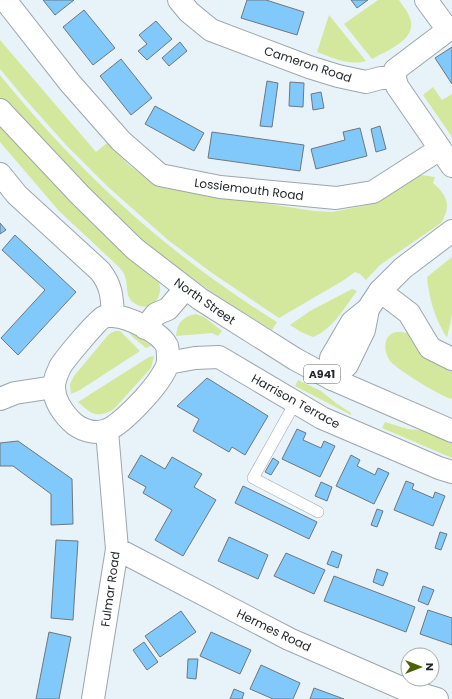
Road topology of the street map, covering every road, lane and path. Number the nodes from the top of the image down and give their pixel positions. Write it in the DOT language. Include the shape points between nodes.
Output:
graph roads {
  1 [pos="5,0"];
  2 [pos="179,0"];
  3 [pos="426,0"];
  4 [pos="450,28"];
  5 [pos="395,78"];
  6 [pos="0,110"];
  7 [pos="446,157"];
  8 [pos="0,174"];
  9 [pos="452,231"];
  10 [pos="185,289"];
  11 [pos="380,291"];
  12 [pos="113,316"];
  13 [pos="151,332"];
  14 [pos="452,359"];
  15 [pos="168,363"];
  16 [pos="332,379"];
  17 [pos="55,393"];
  18 [pos="0,400"];
  19 [pos="296,402"];
  20 [pos="0,404"];
  21 [pos="107,431"];
  22 [pos="452,431"];
  23 [pos="452,472"];
  24 [pos="318,512"];
  25 [pos="117,549"];
  26 [pos="93,699"];
  27 [pos="437,699"];
  1 -- 7 [label="street, Lossiemouth Road" via="70,83 121,141 160,175 220,187 336,198 373,192"];
  2 -- 5 [label="street, Cameron Road" via="189,12 212,30 309,67 366,82 380,78"];
  3 -- 4 [label="street"];
  4 -- 5 [label="street" via="395,70"];
  5 -- 7 [label="street" via="397,86"];
  6 -- 10 [label="street, North Street / A941" via="135,249"];
  8 -- 12 [label="street" via="17,195 107,279 111,290"];
  9 -- 11 [label="street" via="403,268"];
  10 -- 13 [label="street" via="168,309 156,314"];
  10 -- 16 [label="street, North Street / A941" via="271,345"];
  11 -- 14 [label="street" via="410,313 430,348"];
  11 -- 16 [label="street" via="368,309 352,322 331,358"];
  12 -- 13 [label="street" via="131,320"];
  12 -- 17 [label="street" via="104,317 94,325 61,366 54,384"];
  13 -- 15 [label="street" via="163,341 167,348"];
  15 -- 19 [label="street, Harrison Terrace" via="219,357"];
  15 -- 21 [label="street" via="157,382 137,406 124,420"];
  16 -- 22 [label="street, North Street / A941"];
  17 -- 18 [label="street" via="14,394"];
  17 -- 20 [label="street" via="15,404"];
  17 -- 21 [label="street" via="62,412 74,424 87,431"];
  19 -- 23 [label="street, Harrison Terrace" via="322,418"];
  19 -- 24 [label="lane" via="254,478"];
  21 -- 25 [label="street, Fulmar Road"];
  25 -- 26 [label="street, Fulmar Road"];
  25 -- 27 [label="street, Hermes Road" via="289,639 404,689"];
}
